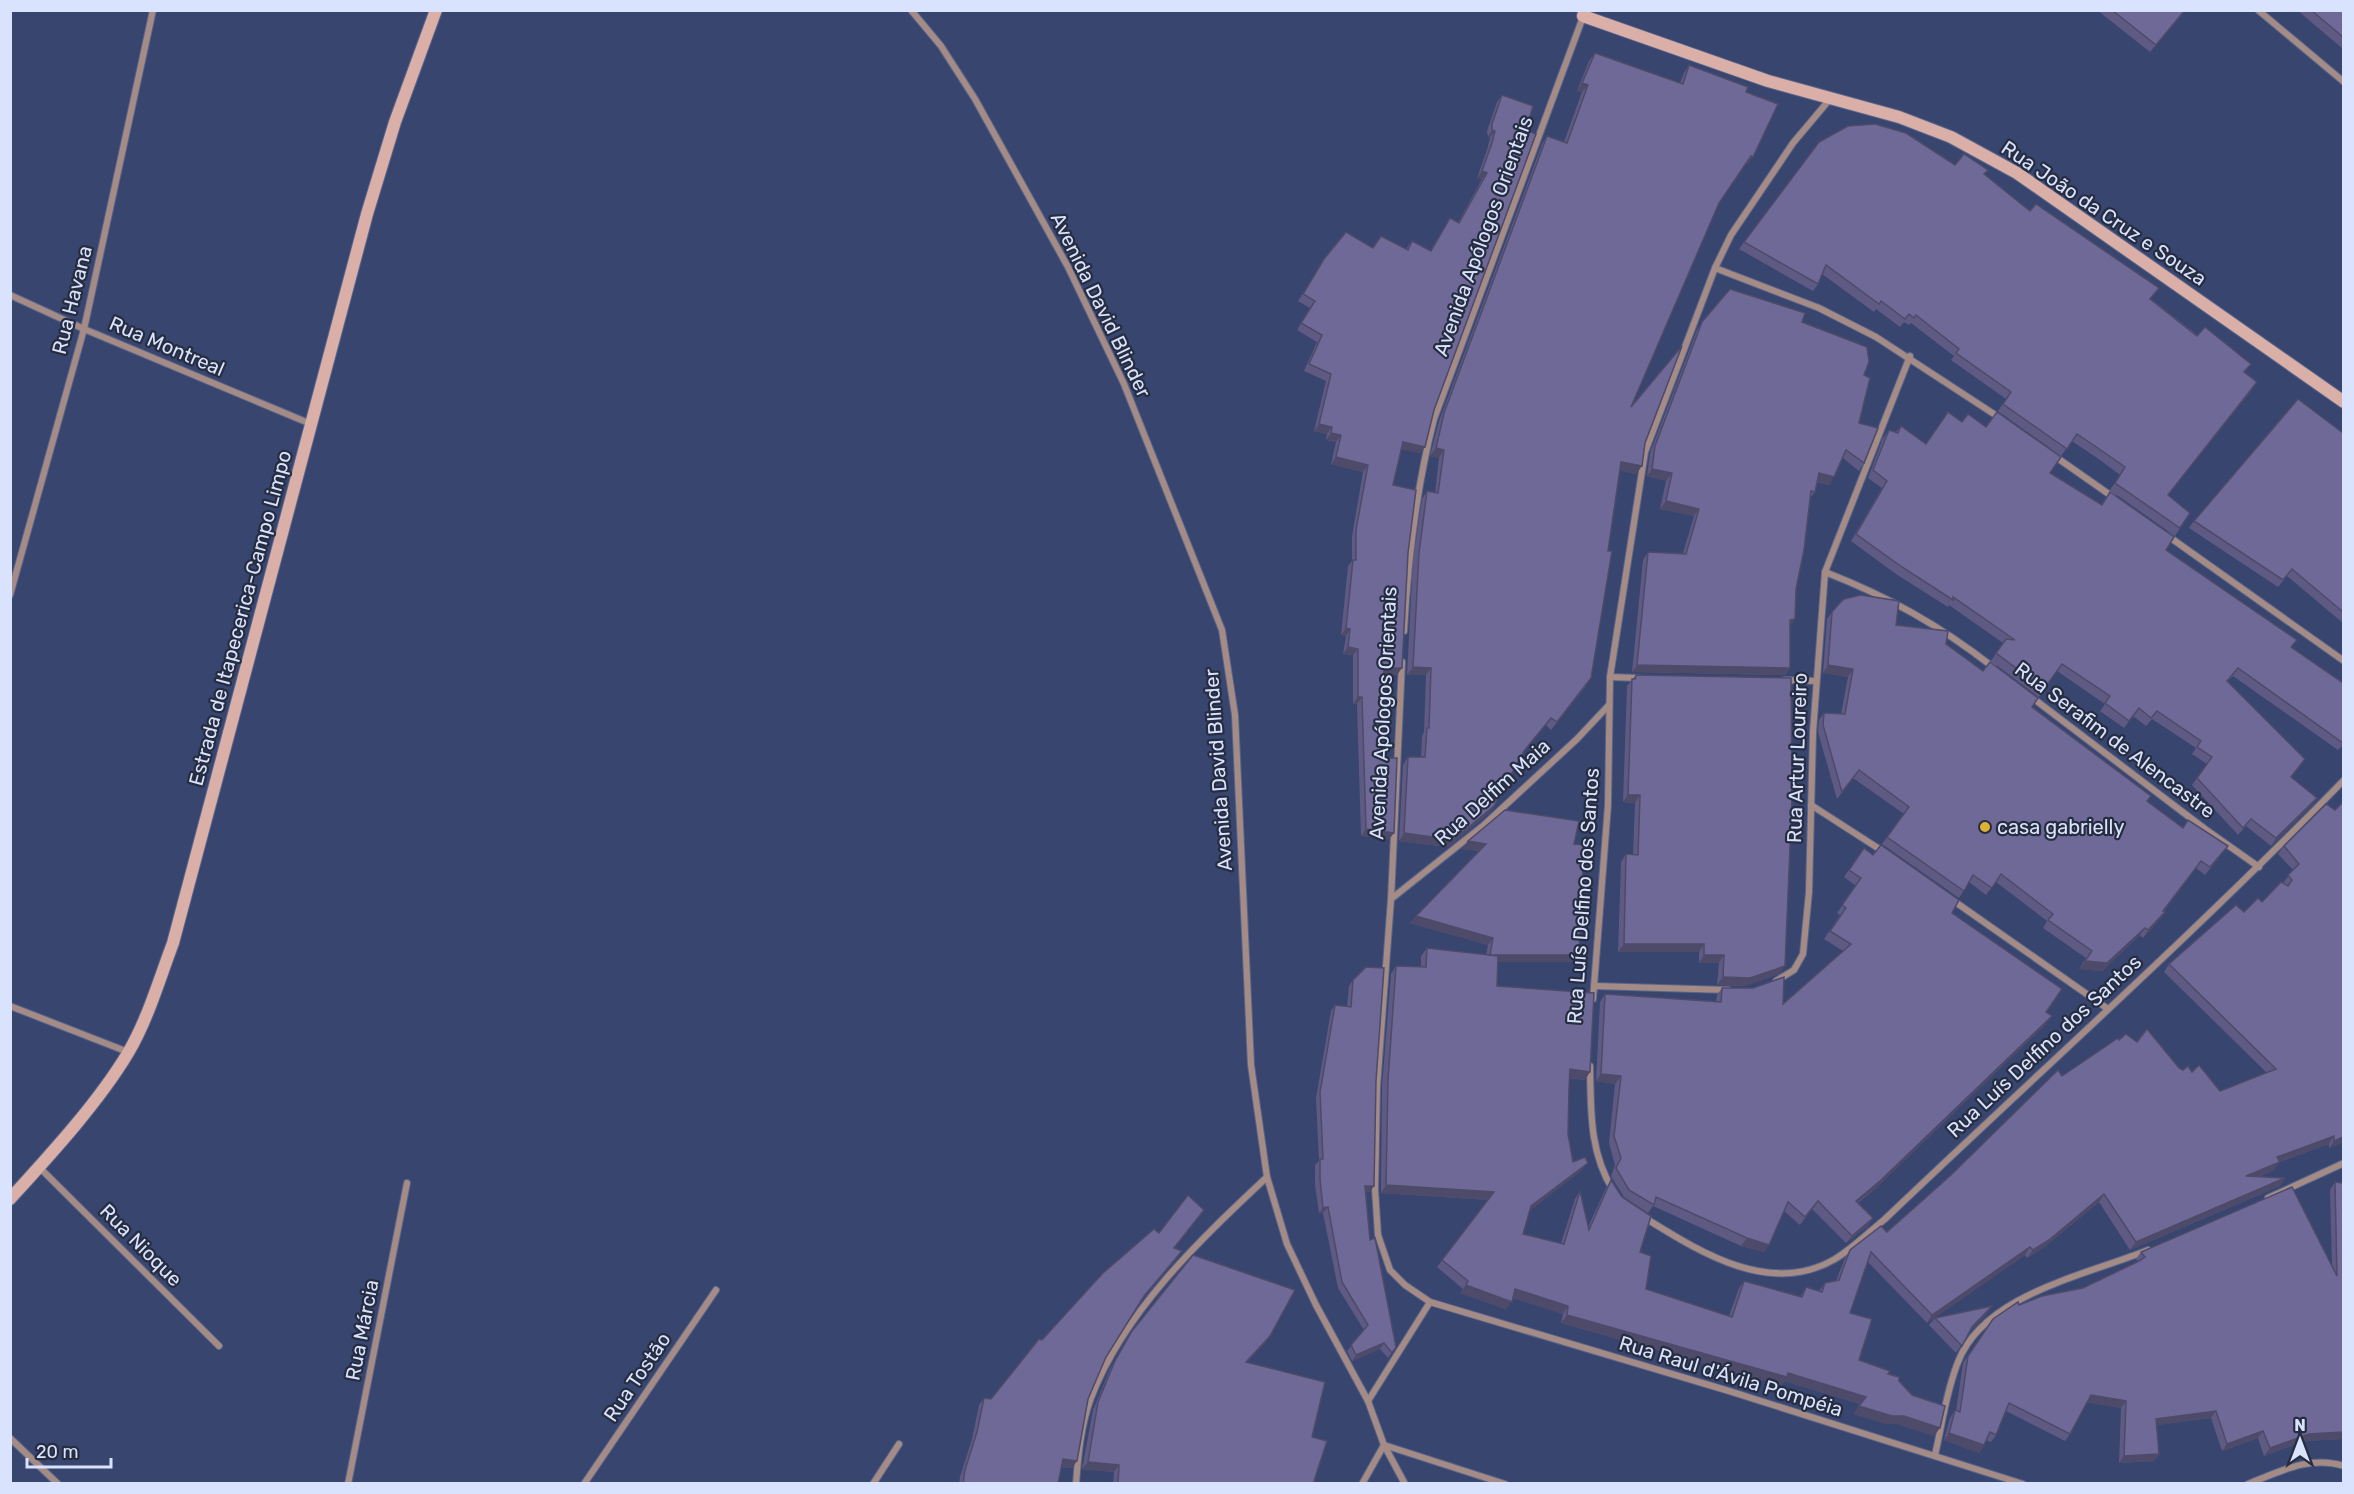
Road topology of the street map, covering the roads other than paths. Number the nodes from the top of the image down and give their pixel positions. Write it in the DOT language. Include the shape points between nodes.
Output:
graph roads {
  1 [pos="153,10"];
  2 [pos="436,10"];
  3 [pos="911,10"];
  4 [pos="2258,10"];
  5 [pos="1584,13"];
  6 [pos="2343,82"];
  7 [pos="1831,99"];
  8 [pos="1715,268"];
  9 [pos="10,295"];
  10 [pos="84,329"];
  11 [pos="1910,356"];
  12 [pos="2343,402"];
  13 [pos="2008,423"];
  14 [pos="312,425"];
  15 [pos="2047,450"];
  16 [pos="2124,504"];
  17 [pos="2162,531"];
  18 [pos="1825,572"];
  19 [pos="10,595"];
  20 [pos="1403,644"];
  21 [pos="1402,655"];
  22 [pos="2343,661"];
  23 [pos="1997,670"];
  24 [pos="1610,677"];
  25 [pos="1644,678"];
  26 [pos="1782,680"];
  27 [pos="1816,681"];
  28 [pos="2023,690"];
  29 [pos="1609,705"];
  30 [pos="2343,780"];
  31 [pos="1811,805"];
  32 [pos="1890,856"];
  33 [pos="2259,867"];
  34 [pos="1945,895"];
  35 [pos="1391,899"];
  36 [pos="1769,984"];
  37 [pos="1594,986"];
  38 [pos="1734,990"];
  39 [pos="10,1006"];
  40 [pos="1593,1008"];
  41 [pos="2108,1009"];
  42 [pos="129,1052"];
  43 [pos="1590,1063"];
  44 [pos="2343,1163"];
  45 [pos="39,1167"];
  46 [pos="1267,1177"];
  47 [pos="408,1183"];
  48 [pos="10,1199"];
  49 [pos="1620,1201"];
  50 [pos="2258,1202"];
  51 [pos="1635,1212"];
  52 [pos="2154,1247"];
  53 [pos="716,1290"];
  54 [pos="1430,1302"];
  55 [pos="219,1346"];
  56 [pos="1368,1401"];
  57 [pos="10,1438"];
  58 [pos="899,1444"];
  59 [pos="1384,1445"];
  60 [pos="1935,1455"];
  61 [pos="2343,1466"];
  62 [pos="58,1484"];
  63 [pos="348,1484"];
  64 [pos="584,1484"];
  65 [pos="873,1484"];
  66 [pos="1076,1484"];
  67 [pos="1362,1484"];
  68 [pos="1405,1484"];
  69 [pos="1505,1484"];
  70 [pos="2023,1484"];
  71 [pos="2248,1484"];
  1 -- 10 [label="street, Rua Havana"];
  2 -- 14 [label="main road, Estrada de Itapecerica-Campo Limpo" via="367,214"];
  3 -- 46 [label="street, Avenida David Blinder" via="941,46 975,99 1068,267 1124,384 1222,630 1235,715 1252,1073"];
  4 -- 6 [label="street"];
  5 -- 7 [label="main road, Rua João da Cruz e Souza" via="1768,81"];
  5 -- 20 [label="street, Avenida Apólogos Orientais" via="1434,419 1419,478 1408,560"];
  7 -- 8 [label="street, Rua Luís Delfino dos Santos" via="1793,143 1731,235"];
  7 -- 12 [label="main road, Rua João da Cruz e Souza" via="1899,117 1951,137 2016,173"];
  8 -- 11 [label="street" via="1820,308"];
  8 -- 24 [label="street, Rua Luís Delfino dos Santos" via="1645,452"];
  9 -- 10 [label="street, Rua Montreal"];
  10 -- 14 [label="street, Rua Montreal"];
  10 -- 19 [label="street, Rua Havana"];
  11 -- 13 [label="street"];
  11 -- 18 [label="street, Rua Artur Loureiro"];
  14 -- 42 [label="main road, Estrada de Itapecerica-Campo Limpo" via="172,943"];
  15 -- 16 [label="street"];
  17 -- 22 [label="street"];
  18 -- 23 [label="street, Rua Serafim de Alencastre" via="1926,618"];
  18 -- 27 [label="street, Rua Artur Loureiro"];
  21 -- 35 [label="street, Avenida Apólogos Orientais"];
  24 -- 25 [label="street"];
  24 -- 29 [label="street, Rua Luís Delfino dos Santos"];
  26 -- 27 [label="street"];
  27 -- 31 [label="street, Rua Artur Loureiro"];
  28 -- 33 [label="street, Rua Serafim de Alencastre"];
  29 -- 35 [label="street, Rua Delfim Maia" via="1484,825"];
  29 -- 37 [label="street, Rua Luís Delfino dos Santos" via="1608,805"];
  30 -- 33 [label="street, Rua Luís Delfino dos Santos"];
  31 -- 32 [label="street"];
  31 -- 36 [label="street, Rua Artur Loureiro" via="1803,954 1794,970"];
  33 -- 41 [label="street, Rua Luís Delfino dos Santos"];
  34 -- 41 [label="street"];
  35 -- 54 [label="street, Avenida Apólogos Orientais" via="1377,1088 1378,1235 1390,1270"];
  37 -- 38 [label="street"];
  37 -- 40 [label="street, Rua Luís Delfino dos Santos"];
  39 -- 42 [label="street"];
  41 -- 51 [label="street, Rua Luís Delfino dos Santos" via="1885,1219 1835,1259 1806,1272 1776,1276 1737,1265 1694,1248"];
  42 -- 45 [label="main road, Estrada de Itapecerica-Campo Limpo" via="112,1079"];
  43 -- 49 [label="street" via="1591,1128 1602,1172"];
  44 -- 50 [label="street"];
  45 -- 48 [label="main road, Estrada de Itapecerica-Campo Limpo"];
  45 -- 55 [label="street, Rua Nioque"];
  46 -- 56 [label="street, Avenida David Blinder" via="1287,1244"];
  46 -- 66 [label="street" via="1224,1217 1121,1337 1090,1398"];
  47 -- 63 [label="street, Rua Márcia"];
  52 -- 60 [label="street" via="2017,1300 1984,1322 1958,1361"];
  53 -- 64 [label="street, Rua Tostão"];
  54 -- 56 [label="street"];
  54 -- 60 [label="street, Rua Raul d'Ávila Pompéia"];
  56 -- 59 [label="street, Avenida David Blinder"];
  57 -- 62 [label="street"];
  58 -- 65 [label="street"];
  59 -- 67 [label="street"];
  59 -- 68 [label="street, Avenida David Blinder"];
  59 -- 69 [label="street"];
  60 -- 70 [label="street, Rua Raul d'Ávila Pompéia"];
  61 -- 71 [label="street" via="2300,1464"];
}
